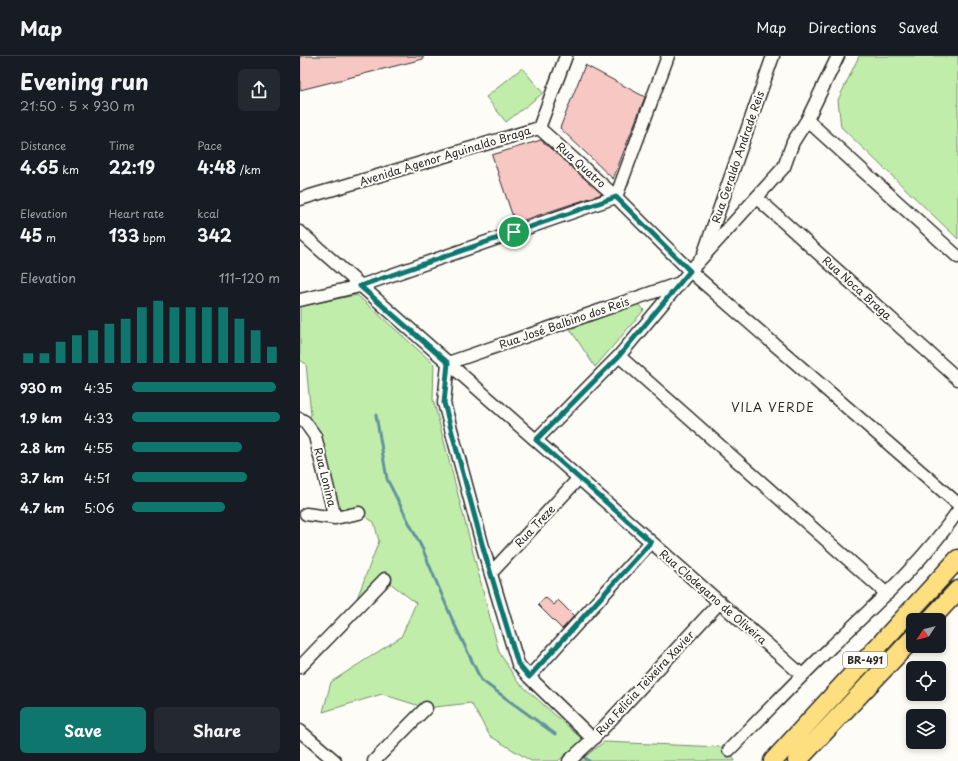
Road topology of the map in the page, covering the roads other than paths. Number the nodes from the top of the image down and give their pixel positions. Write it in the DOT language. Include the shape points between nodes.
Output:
graph roads {
  1 [pos="566,56"];
  2 [pos="668,56"];
  3 [pos="773,56"];
  4 [pos="838,56"];
  5 [pos="808,120"];
  6 [pos="539,128"];
  7 [pos="616,197"];
  8 [pos="756,198"];
  9 [pos="300,199"];
  10 [pos="300,232"];
  11 [pos="958,257"];
  12 [pos="703,258"];
  13 [pos="690,271"];
  14 [pos="680,283"];
  15 [pos="360,286"];
  16 [pos="300,300"];
  17 [pos="619,356"];
  18 [pos="448,363"];
  19 [pos="958,379"];
  20 [pos="300,419"];
  21 [pos="536,440"];
  22 [pos="579,478"];
  23 [pos="958,504"];
  24 [pos="958,511"];
  25 [pos="359,513"];
  26 [pos="306,514"];
  27 [pos="335,518"];
  28 [pos="651,542"];
  29 [pos="958,559"];
  30 [pos="491,573"];
  31 [pos="385,579"];
  32 [pos="958,590"];
  33 [pos="886,594"];
  34 [pos="720,602"];
  35 [pos="937,613"];
  36 [pos="906,645"];
  37 [pos="300,667"];
  38 [pos="802,675"];
  39 [pos="529,677"];
  40 [pos="426,708"];
  41 [pos="300,731"];
  42 [pos="593,739"];
  43 [pos="730,750"];
  44 [pos="335,761"];
  45 [pos="374,761"];
  46 [pos="569,761"];
  47 [pos="772,761"];
  48 [pos="797,761"];
  1 -- 6 [label="street, Avenida Agenor Aguinaldo Braga"];
  2 -- 7 [label="street"];
  3 -- 12 [label="street, Rua Geraldo Andrade Reis"];
  4 -- 5 [label="street"];
  5 -- 8 [label="street" via="794,142 784,167"];
  5 -- 11 [label="street"];
  6 -- 7 [label="street, Rua Quatro"];
  6 -- 9 [label="street, Avenida Agenor Aguinaldo Braga"];
  7 -- 13 [label="street, Rua Quatro"];
  7 -- 15 [label="street"];
  8 -- 12 [label="street"];
  8 -- 19 [label="street, Rua Noca Braga"];
  10 -- 15 [label="street, Rua Clodegano de Oliveira"];
  12 -- 13 [label="street"];
  13 -- 14 [label="street"];
  13 -- 23 [label="street, Rua Quatro"];
  14 -- 17 [label="street"];
  14 -- 18 [label="street, Rua José Balbino dos Reis"];
  15 -- 16 [label="street"];
  15 -- 18 [label="street, Rua Clodegano de Oliveira"];
  17 -- 21 [label="street"];
  17 -- 33 [label="street"];
  18 -- 21 [label="street, Rua Clodegano de Oliveira"];
  18 -- 30 [label="street" via="444,403"];
  20 -- 27 [label="street, Rua Lonina" via="315,436"];
  21 -- 22 [label="street, Rua Clodegano de Oliveira"];
  22 -- 28 [label="street, Rua Clodegano de Oliveira"];
  22 -- 30 [label="street, Rua Treze"];
  24 -- 33 [label="street" via="943,533"];
  25 -- 27 [label="street"];
  26 -- 27 [label="street"];
  28 -- 34 [label="street, Rua Clodegano de Oliveira"];
  28 -- 39 [label="street"];
  29 -- 47 [label="highway, BR-491"];
  30 -- 39 [label="street" via="518,664"];
  31 -- 37 [label="street"];
  32 -- 35 [label="highway"];
  33 -- 38 [label="street"];
  34 -- 38 [label="street, Rua Clodegano de Oliveira"];
  34 -- 42 [label="street, Rua Felicia Teixeira Xavier"];
  36 -- 48 [label="highway, BR-491"];
  38 -- 43 [label="street"];
  39 -- 42 [label="street"];
  40 -- 45 [label="street"];
  41 -- 44 [label="street"];
  42 -- 46 [label="street, Rua Felicia Teixeira Xavier"];
}
